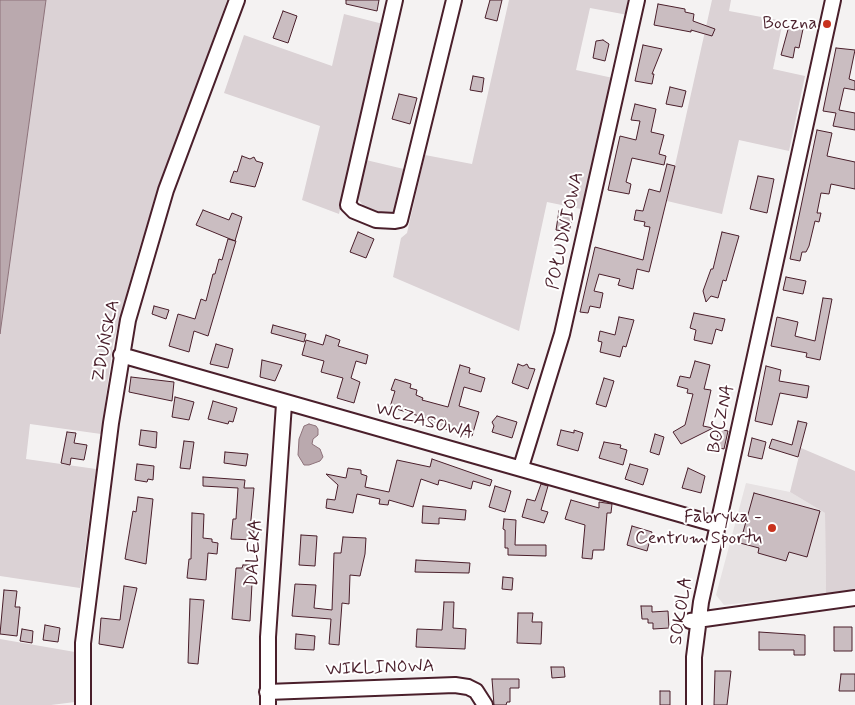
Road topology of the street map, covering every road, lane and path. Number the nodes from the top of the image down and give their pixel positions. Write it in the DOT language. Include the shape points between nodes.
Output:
graph roads {
  1 [pos="237,0"];
  2 [pos="395,0"];
  3 [pos="454,0"];
  4 [pos="637,0"];
  5 [pos="833,0"];
  6 [pos="121,356"];
  7 [pos="284,404"];
  8 [pos="520,467"];
  9 [pos="718,524"];
  10 [pos="855,598"];
  11 [pos="694,620"];
  12 [pos="268,699"];
  13 [pos="83,705"];
  14 [pos="485,705"];
  15 [pos="694,705"];
  1 -- 6 [label="street, ZDUŃSKA" via="166,190 128,320"];
  2 -- 3 [label="street" via="348,205 354,212 376,220 400,220"];
  4 -- 8 [label="street, POŁUDNIOWA" via="564,327"];
  5 -- 9 [label="street, BOCZNA"];
  6 -- 7 [label="street, WCZASOWA"];
  6 -- 13 [label="street, ZDUŃSKA" via="83,644"];
  7 -- 8 [label="street, WCZASOWA"];
  7 -- 12 [label="street, DALEKA" via="268,637"];
  8 -- 9 [label="street, WCZASOWA"];
  9 -- 11 [label="street, SOKOLA"];
  10 -- 11 [label="street"];
  11 -- 15 [label="street, SOKOLA"];
  12 -- 14 [label="street, WIKLINOWA" via="455,685 476,691"];
}
